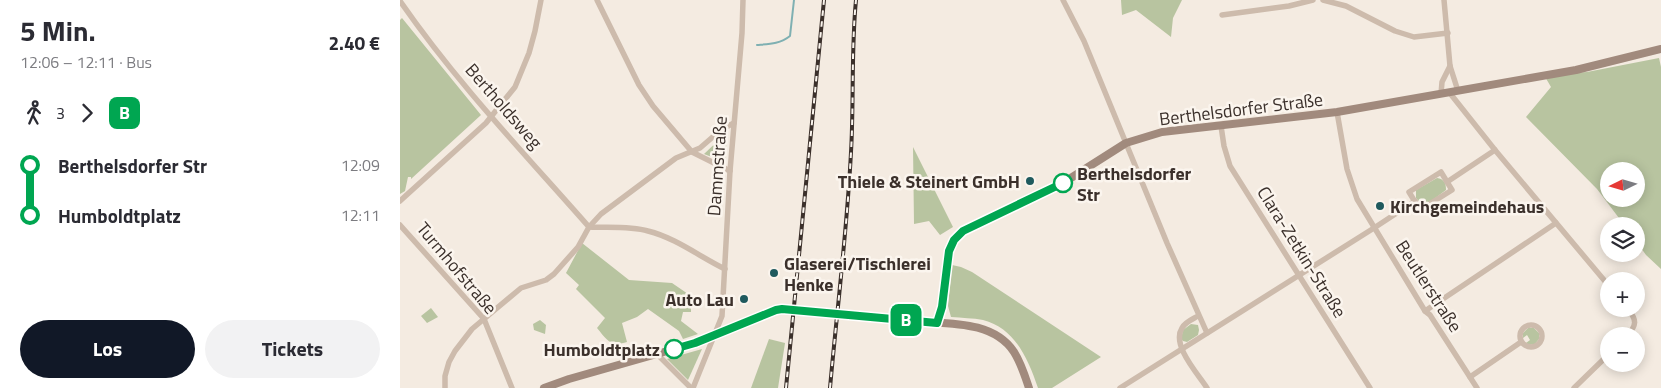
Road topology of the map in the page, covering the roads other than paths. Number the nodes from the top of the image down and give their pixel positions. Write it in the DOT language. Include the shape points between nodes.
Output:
graph roads {
  1 [pos="400,0"];
  2 [pos="541,0"];
  3 [pos="597,0"];
  4 [pos="743,0"];
  5 [pos="1063,0"];
  6 [pos="1313,0"];
  7 [pos="1323,0"];
  8 [pos="1444,0"];
  9 [pos="1222,15"];
  10 [pos="1448,33"];
  11 [pos="1661,49"];
  12 [pos="1450,66"];
  13 [pos="1458,91"];
  14 [pos="1449,92"];
  15 [pos="1441,94"];
  16 [pos="1337,112"];
  17 [pos="492,116"];
  18 [pos="734,123"];
  19 [pos="1221,126"];
  20 [pos="1126,143"];
  21 [pos="1495,150"];
  22 [pos="692,152"];
  23 [pos="730,171"];
  24 [pos="1447,182"];
  25 [pos="400,201"];
  26 [pos="1414,201"];
  27 [pos="1556,223"];
  28 [pos="400,225"];
  29 [pos="589,227"];
  30 [pos="1374,228"];
  31 [pos="725,269"];
  32 [pos="1600,275"];
  33 [pos="1298,276"];
  34 [pos="789,309"];
  35 [pos="1425,310"];
  36 [pos="1198,316"];
  37 [pos="484,318"];
  38 [pos="888,318"];
  39 [pos="899,319"];
  40 [pos="914,321"];
  41 [pos="937,323"];
  42 [pos="1206,333"];
  43 [pos="716,334"];
  44 [pos="1521,342"];
  45 [pos="1181,349"];
  46 [pos="657,354"];
  47 [pos="1600,363"];
  48 [pos="1470,377"];
  49 [pos="445,388"];
  50 [pos="512,388"];
  51 [pos="544,388"];
  52 [pos="692,388"];
  53 [pos="1029,388"];
  54 [pos="1120,388"];
  55 [pos="1207,388"];
  56 [pos="1370,388"];
  57 [pos="1477,388"];
  58 [pos="1574,388"];
  1 -- 17 [label="street, Bertholdsweg" via="476,100"];
  2 -- 17 [label="street" via="524,67 515,87"];
  3 -- 22 [label="street" via="639,85"];
  4 -- 18 [label="street, Dammstraße"];
  5 -- 20 [label="street" via="1084,41"];
  6 -- 9 [label="street"];
  7 -- 10 [label="street" via="1346,6 1414,37"];
  8 -- 10 [label="street"];
  10 -- 12 [label="street"];
  11 -- 13 [label="street, Berthelsdorfer Straße" via="1584,68"];
  12 -- 13 [label="street"];
  12 -- 15 [label="street" via="1442,82"];
  13 -- 14 [label="street, Berthelsdorfer Straße"];
  14 -- 15 [label="street, Berthelsdorfer Straße"];
  14 -- 21 [label="street"];
  15 -- 16 [label="street, Berthelsdorfer Straße"];
  16 -- 19 [label="street, Berthelsdorfer Straße"];
  16 -- 30 [label="street, Beutlerstraße" via="1347,169 1357,200"];
  17 -- 25 [label="street"];
  17 -- 29 [label="street, Bertholdsweg"];
  18 -- 22 [label="street"];
  18 -- 23 [label="street, Dammstraße"];
  19 -- 20 [label="street, Berthelsdorfer Straße" via="1162,132"];
  19 -- 33 [label="street, Clara-Zetkin-Straße" via="1230,166"];
  20 -- 36 [label="street"];
  20 -- 41 [label="street, Berthelsdorfer Straße" via="1070,179 963,231 949,251"];
  21 -- 24 [label="street"];
  21 -- 27 [label="street"];
  22 -- 23 [label="street"];
  22 -- 29 [label="street" via="676,158 601,214"];
  23 -- 31 [label="street, Dammstraße"];
  24 -- 26 [label="street" via="1452,190 1420,210"];
  24 -- 26 [label="street" via="1441,172 1409,192"];
  26 -- 30 [label="street"];
  27 -- 32 [label="street"];
  27 -- 35 [label="street"];
  28 -- 37 [label="street, Turmhofstraße"];
  29 -- 31 [label="street" via="651,231"];
  29 -- 37 [label="street" via="578,247 554,274 521,288"];
  30 -- 33 [label="street"];
  30 -- 35 [label="street, Beutlerstraße"];
  31 -- 43 [label="street, Dammstraße" via="722,316"];
  33 -- 42 [label="street"];
  33 -- 56 [label="street, Clara-Zetkin-Straße"];
  34 -- 43 [label="street" via="776,310"];
  35 -- 48 [label="street, Beutlerstraße"];
  36 -- 42 [label="street"];
  36 -- 45 [label="street" via="1181,329"];
  37 -- 49 [label="street" via="467,334 451,358"];
  37 -- 50 [label="street, Turmhofstraße"];
  38 -- 39 [label="street"];
  40 -- 41 [label="street"];
  41 -- 53 [label="street" via="982,329 1001,338 1014,352"];
  42 -- 45 [label="street"];
  43 -- 46 [label="street"];
  43 -- 52 [label="street, Dammstraße"];
  44 -- 44 [label="street" via="1521,332 1525,327 1532,325 1540,329 1543,337 1537,346 1529,347"];
  44 -- 48 [label="street"];
  45 -- 54 [label="street"];
  45 -- 55 [label="street"];
  46 -- 51 [label="street"];
  46 -- 52 [label="street"];
  47 -- 58 [label="street"];
  48 -- 57 [label="street, Beutlerstraße"];
}
